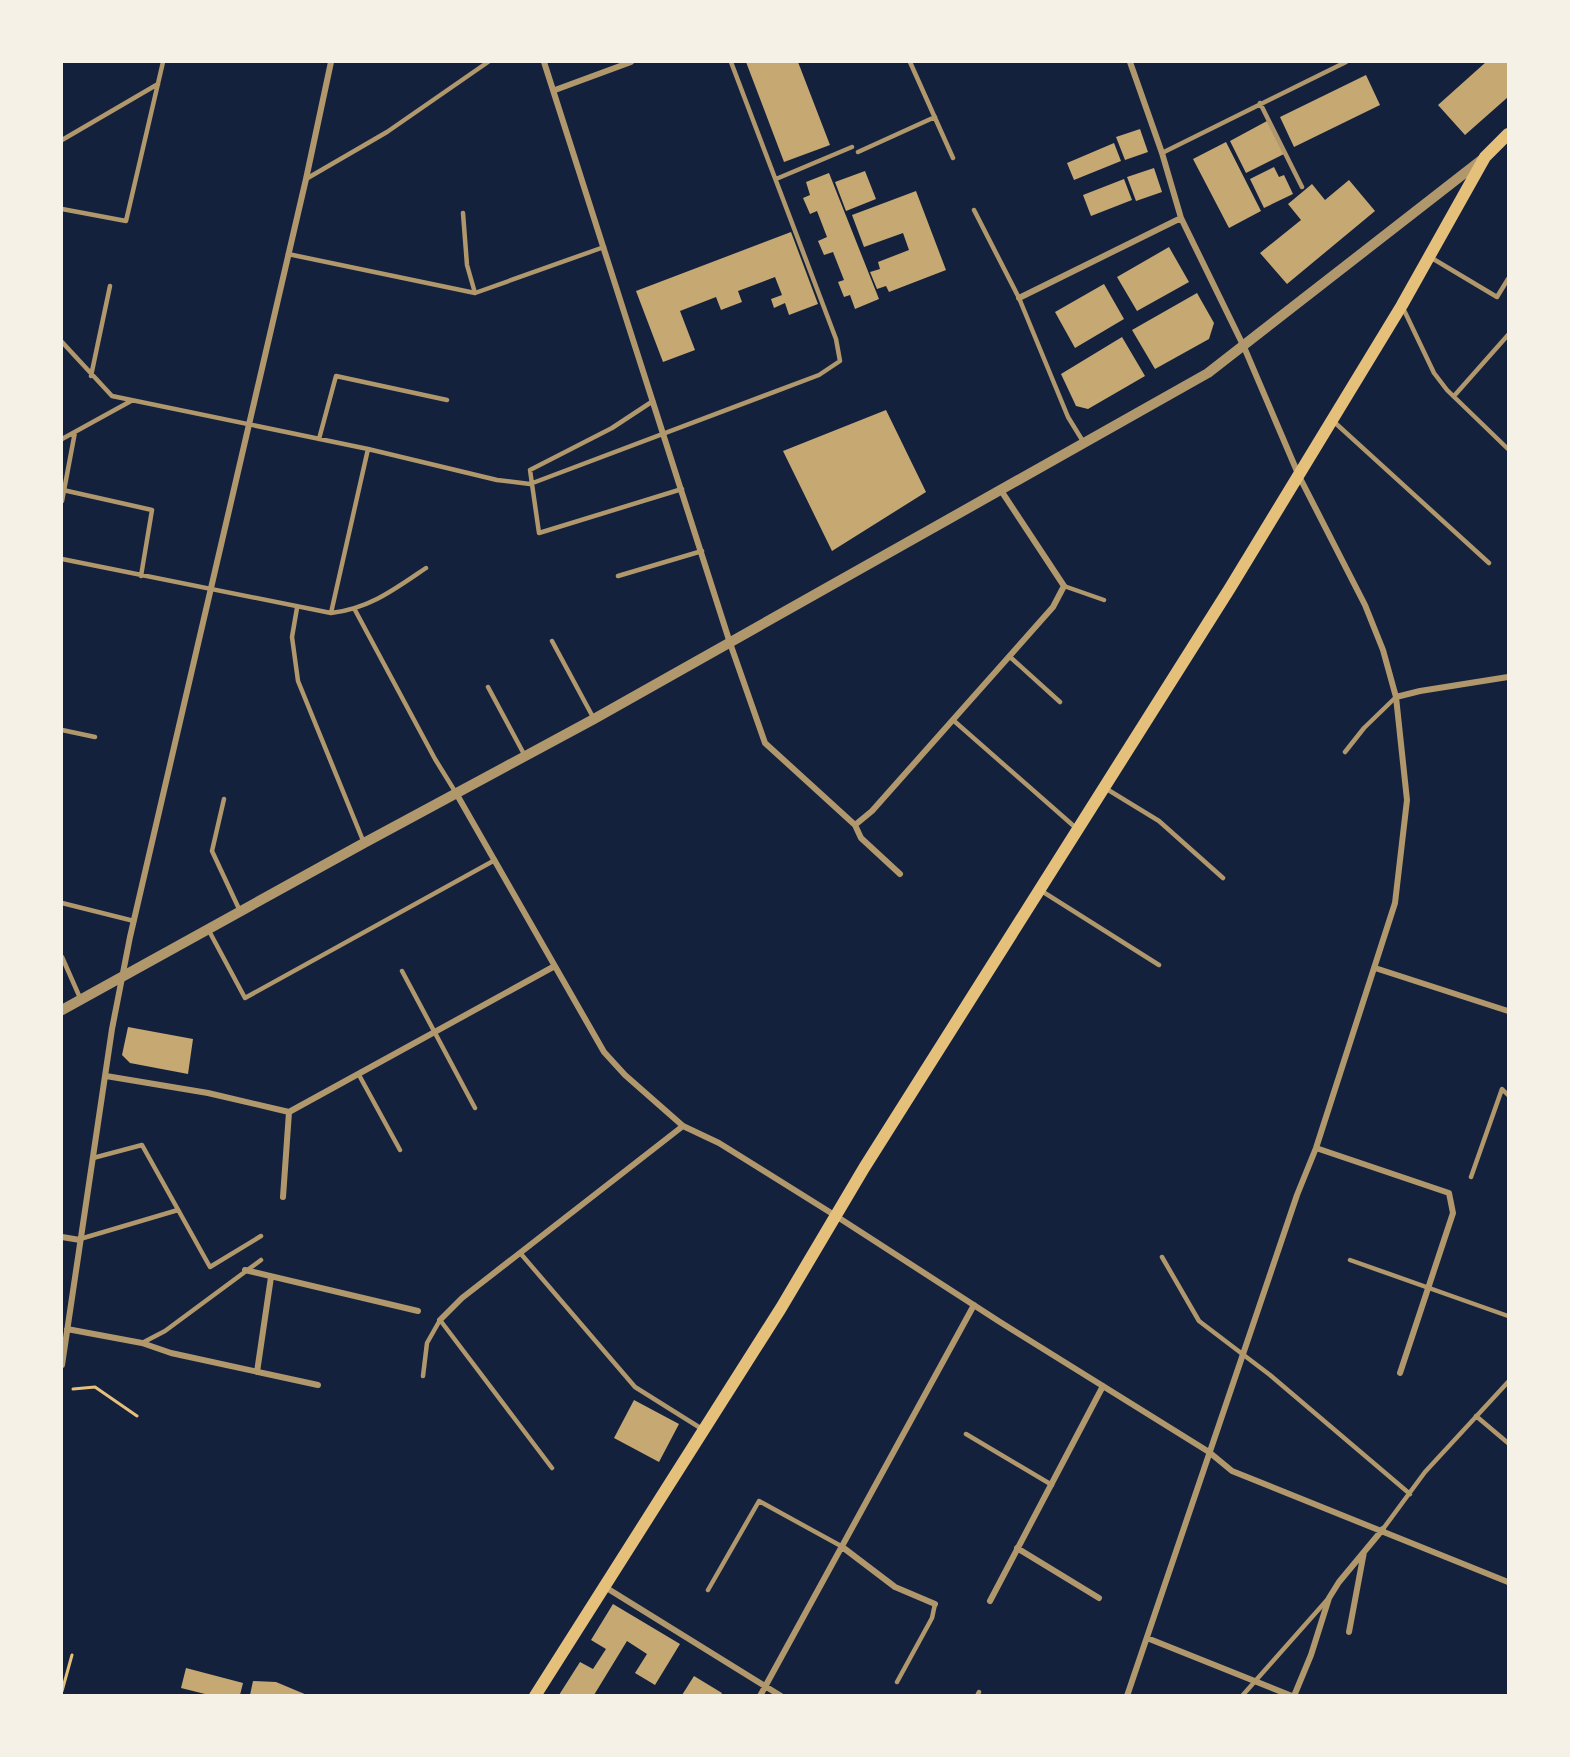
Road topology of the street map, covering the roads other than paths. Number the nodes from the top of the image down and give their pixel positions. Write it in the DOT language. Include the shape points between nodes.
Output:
graph roads {
  1 [pos="163,62"];
  2 [pos="331,62"];
  3 [pos="488,62"];
  4 [pos="544,62"];
  5 [pos="631,62"];
  6 [pos="731,62"];
  7 [pos="910,62"];
  8 [pos="1130,62"];
  9 [pos="1346,62"];
  10 [pos="158,84"];
  11 [pos="555,90"];
  12 [pos="1260,103"];
  13 [pos="934,117"];
  14 [pos="1509,134"];
  15 [pos="62,140"];
  16 [pos="852,147"];
  17 [pos="858,152"];
  18 [pos="1162,153"];
  19 [pos="1485,157"];
  20 [pos="953,158"];
  21 [pos="306,179"];
  22 [pos="776,179"];
  23 [pos="1302,187"];
  24 [pos="62,209"];
  25 [pos="974,210"];
  26 [pos="463,213"];
  27 [pos="1181,218"];
  28 [pos="604,247"];
  29 [pos="288,254"];
  30 [pos="1430,257"];
  31 [pos="1509,279"];
  32 [pos="110,286"];
  33 [pos="475,293"];
  34 [pos="1019,298"];
  35 [pos="1402,305"];
  36 [pos="1509,334"];
  37 [pos="62,342"];
  38 [pos="1244,347"];
  39 [pos="91,376"];
  40 [pos="1454,396"];
  41 [pos="447,400"];
  42 [pos="131,401"];
  43 [pos="653,401"];
  44 [pos="1332,420"];
  45 [pos="248,425"];
  46 [pos="75,432"];
  47 [pos="665,435"];
  48 [pos="62,439"];
  49 [pos="319,439"];
  50 [pos="1084,445"];
  51 [pos="368,449"];
  52 [pos="1509,449"];
  53 [pos="1299,476"];
  54 [pos="530,484"];
  55 [pos="682,489"];
  56 [pos="63,490"];
  57 [pos="1002,492"];
  58 [pos="62,501"];
  59 [pos="703,551"];
  60 [pos="62,559"];
  61 [pos="1489,563"];
  62 [pos="426,568"];
  63 [pos="141,576"];
  64 [pos="618,576"];
  65 [pos="1064,586"];
  66 [pos="209,590"];
  67 [pos="1104,600"];
  68 [pos="297,608"];
  69 [pos="355,610"];
  70 [pos="331,614"];
  71 [pos="552,641"];
  72 [pos="730,643"];
  73 [pos="1009,656"];
  74 [pos="1509,677"];
  75 [pos="488,687"];
  76 [pos="1396,698"];
  77 [pos="1060,702"];
  78 [pos="594,719"];
  79 [pos="953,720"];
  80 [pos="62,730"];
  81 [pos="95,738"];
  82 [pos="1346,752"];
  83 [pos="525,756"];
  84 [pos="1105,788"];
  85 [pos="456,793"];
  86 [pos="224,799"];
  87 [pos="855,825"];
  88 [pos="1078,830"];
  89 [pos="364,843"];
  90 [pos="495,860"];
  91 [pos="900,874"];
  92 [pos="1222,878"];
  93 [pos="1040,890"];
  94 [pos="62,903"];
  95 [pos="240,911"];
  96 [pos="134,921"];
  97 [pos="208,929"];
  98 [pos="62,957"];
  99 [pos="1158,965"];
  100 [pos="553,967"];
  101 [pos="1375,968"];
  102 [pos="402,971"];
  103 [pos="123,977"];
  104 [pos="81,1000"];
  105 [pos="62,1010"];
  106 [pos="1509,1011"];
  107 [pos="436,1034"];
  108 [pos="359,1075"];
  109 [pos="106,1076"];
  110 [pos="1509,1095"];
  111 [pos="475,1108"];
  112 [pos="289,1112"];
  113 [pos="683,1126"];
  114 [pos="1316,1148"];
  115 [pos="400,1150"];
  116 [pos="93,1158"];
  117 [pos="1472,1177"];
  118 [pos="283,1197"];
  119 [pos="178,1210"];
  120 [pos="836,1216"];
  121 [pos="261,1236"];
  122 [pos="62,1237"];
  123 [pos="80,1240"];
  124 [pos="520,1254"];
  125 [pos="1162,1257"];
  126 [pos="261,1260"];
  127 [pos="1350,1260"];
  128 [pos="245,1270"];
  129 [pos="272,1277"];
  130 [pos="1428,1288"];
  131 [pos="974,1305"];
  132 [pos="418,1311"];
  133 [pos="1509,1316"];
  134 [pos="440,1320"];
  135 [pos="67,1329"];
  136 [pos="142,1343"];
  137 [pos="1243,1354"];
  138 [pos="62,1365"];
  139 [pos="257,1372"];
  140 [pos="1400,1374"];
  141 [pos="423,1376"];
  142 [pos="1509,1382"];
  143 [pos="318,1385"];
  144 [pos="1103,1386"];
  145 [pos="1476,1416"];
  146 [pos="704,1430"];
  147 [pos="966,1434"];
  148 [pos="1509,1443"];
  149 [pos="1209,1452"];
  150 [pos="552,1468"];
  151 [pos="1052,1485"];
  152 [pos="1410,1494"];
  153 [pos="1383,1529"];
  154 [pos="841,1546"];
  155 [pos="1017,1548"];
  156 [pos="1364,1551"];
  157 [pos="1509,1582"];
  158 [pos="605,1587"];
  159 [pos="708,1590"];
  160 [pos="1099,1598"];
  161 [pos="1329,1598"];
  162 [pos="990,1601"];
  163 [pos="935,1604"];
  164 [pos="1349,1632"];
  165 [pos="1147,1638"];
  166 [pos="1255,1679"];
  167 [pos="897,1682"];
  168 [pos="766,1684"];
  169 [pos="535,1695"];
  170 [pos="760,1695"];
  171 [pos="781,1695"];
  172 [pos="1127,1695"];
  173 [pos="1242,1695"];
  174 [pos="1293,1695"];
  1 -- 10 [label="lane"];
  2 -- 21 [label="street"];
  3 -- 21 [label="lane" via="387,132"];
  4 -- 11 [label="street"];
  5 -- 11 [label="street"];
  6 -- 22 [label="lane"];
  7 -- 13 [label="lane"];
  8 -- 18 [label="street"];
  9 -- 12 [label="lane"];
  10 -- 15 [label="lane"];
  10 -- 24 [label="lane" via="126,221"];
  11 -- 28 [label="street"];
  12 -- 18 [label="lane"];
  12 -- 23 [label="lane"];
  13 -- 17 [label="lane"];
  13 -- 20 [label="lane"];
  14 -- 19 [label="main road"];
  16 -- 22 [label="lane"];
  18 -- 27 [label="street"];
  19 -- 30 [label="main road"];
  19 -- 38 [label="street"];
  21 -- 29 [label="street"];
  22 -- 47 [label="lane" via="836,339 840,361 819,375"];
  25 -- 34 [label="lane"];
  26 -- 33 [label="lane" via="467,265"];
  27 -- 34 [label="street"];
  27 -- 38 [label="street"];
  28 -- 33 [label="lane"];
  28 -- 43 [label="street"];
  29 -- 33 [label="lane"];
  29 -- 45 [label="street"];
  30 -- 31 [label="lane" via="1497,297"];
  30 -- 35 [label="main road"];
  32 -- 39 [label="lane"];
  34 -- 50 [label="lane" via="1068,417"];
  35 -- 40 [label="lane" via="1434,373"];
  35 -- 44 [label="main road"];
  36 -- 40 [label="lane"];
  37 -- 39 [label="lane"];
  38 -- 50 [label="street" via="1208,373"];
  38 -- 53 [label="street"];
  39 -- 42 [label="lane" via="112,396"];
  40 -- 52 [label="lane"];
  41 -- 49 [label="lane" via="336,376"];
  42 -- 45 [label="lane"];
  42 -- 46 [label="lane"];
  43 -- 47 [label="street"];
  43 -- 54 [label="lane" via="612,428 530,470"];
  44 -- 53 [label="main road"];
  44 -- 61 [label="lane"];
  45 -- 49 [label="lane"];
  45 -- 66 [label="street"];
  46 -- 48 [label="lane"];
  46 -- 56 [label="lane"];
  47 -- 54 [label="lane"];
  47 -- 55 [label="street"];
  49 -- 51 [label="lane"];
  50 -- 57 [label="street"];
  51 -- 54 [label="lane" via="497,480"];
  51 -- 70 [label="lane"];
  53 -- 76 [label="street" via="1365,605"];
  53 -- 84 [label="main road"];
  54 -- 55 [label="lane" via="539,533"];
  55 -- 59 [label="street"];
  56 -- 58 [label="lane"];
  56 -- 63 [label="lane" via="153,510"];
  57 -- 65 [label="street"];
  57 -- 72 [label="street"];
  59 -- 64 [label="lane"];
  59 -- 72 [label="street"];
  60 -- 63 [label="lane"];
  62 -- 69 [label="lane" via="388,594"];
  63 -- 66 [label="lane"];
  65 -- 67 [label="lane"];
  65 -- 73 [label="street" via="1053,607"];
  66 -- 68 [label="lane"];
  66 -- 96 [label="street"];
  68 -- 70 [label="lane"];
  68 -- 89 [label="lane" via="292,637 298,681"];
  69 -- 70 [label="lane"];
  69 -- 85 [label="lane"];
  71 -- 78 [label="lane"];
  72 -- 78 [label="street"];
  72 -- 87 [label="street" via="765,743"];
  73 -- 77 [label="lane"];
  73 -- 79 [label="street"];
  74 -- 76 [label="street"];
  75 -- 83 [label="lane"];
  76 -- 82 [label="lane" via="1364,728"];
  76 -- 101 [label="street" via="1406,816 1395,903"];
  78 -- 83 [label="street"];
  79 -- 87 [label="street" via="872,812"];
  79 -- 88 [label="lane"];
  80 -- 81 [label="lane"];
  83 -- 85 [label="street"];
  84 -- 88 [label="main road"];
  84 -- 92 [label="lane" via="1159,821"];
  85 -- 89 [label="street"];
  85 -- 90 [label="street"];
  86 -- 95 [label="lane" via="212,852"];
  87 -- 91 [label="street" via="861,838"];
  88 -- 93 [label="main road"];
  89 -- 95 [label="street"];
  90 -- 97 [label="lane" via="245,998"];
  90 -- 100 [label="street"];
  93 -- 99 [label="lane"];
  93 -- 120 [label="main road"];
  94 -- 96 [label="lane"];
  95 -- 97 [label="street"];
  96 -- 103 [label="street"];
  97 -- 103 [label="street"];
  98 -- 104 [label="lane"];
  100 -- 107 [label="street"];
  100 -- 113 [label="street" via="604,1052"];
  101 -- 106 [label="street"];
  101 -- 114 [label="street"];
  102 -- 107 [label="lane"];
  103 -- 104 [label="street"];
  103 -- 109 [label="street"];
  104 -- 105 [label="street"];
  107 -- 108 [label="street"];
  107 -- 111 [label="lane"];
  108 -- 112 [label="street"];
  108 -- 115 [label="lane"];
  109 -- 112 [label="street" via="208,1093"];
  109 -- 116 [label="street"];
  110 -- 117 [label="lane" via="1502,1089"];
  112 -- 118 [label="street"];
  113 -- 120 [label="street" via="719,1143"];
  113 -- 124 [label="street"];
  114 -- 130 [label="street" via="1449,1193 1453,1213"];
  114 -- 137 [label="street"];
  116 -- 119 [label="lane" via="142,1145"];
  116 -- 123 [label="street"];
  119 -- 121 [label="lane" via="210,1266"];
  119 -- 123 [label="lane"];
  120 -- 131 [label="street"];
  120 -- 146 [label="main road"];
  122 -- 123 [label="street"];
  123 -- 135 [label="street"];
  124 -- 134 [label="street"];
  124 -- 146 [label="lane" via="635,1387"];
  125 -- 137 [label="lane" via="1199,1320"];
  126 -- 128 [label="lane"];
  127 -- 130 [label="lane"];
  128 -- 129 [label="street"];
  128 -- 136 [label="lane" via="165,1331"];
  129 -- 132 [label="street"];
  129 -- 139 [label="street"];
  130 -- 133 [label="lane"];
  130 -- 140 [label="street"];
  131 -- 144 [label="street"];
  131 -- 154 [label="street"];
  134 -- 141 [label="lane" via="427,1343"];
  134 -- 150 [label="lane"];
  135 -- 136 [label="street"];
  135 -- 138 [label="street"];
  136 -- 139 [label="street"];
  137 -- 149 [label="street"];
  137 -- 152 [label="lane"];
  139 -- 143 [label="street"];
  142 -- 145 [label="lane"];
  144 -- 149 [label="street"];
  144 -- 151 [label="street"];
  145 -- 148 [label="lane"];
  145 -- 152 [label="lane"];
  146 -- 158 [label="main road"];
  147 -- 151 [label="lane"];
  149 -- 153 [label="street" via="1232,1470"];
  149 -- 165 [label="street"];
  151 -- 155 [label="street"];
  152 -- 153 [label="lane"];
  153 -- 156 [label="street"];
  153 -- 157 [label="street"];
  154 -- 159 [label="lane" via="759,1501"];
  154 -- 163 [label="street" via="895,1587"];
  154 -- 168 [label="street"];
  155 -- 160 [label="street"];
  155 -- 162 [label="street"];
  156 -- 161 [label="street"];
  156 -- 164 [label="street"];
  158 -- 168 [label="street"];
  158 -- 169 [label="main road"];
  161 -- 166 [label="lane"];
  161 -- 174 [label="street"];
  163 -- 167 [label="lane" via="932,1618"];
  165 -- 166 [label="street"];
  165 -- 172 [label="street"];
  166 -- 173 [label="lane"];
  166 -- 174 [label="street"];
  168 -- 170 [label="street"];
  168 -- 171 [label="street"];
}
